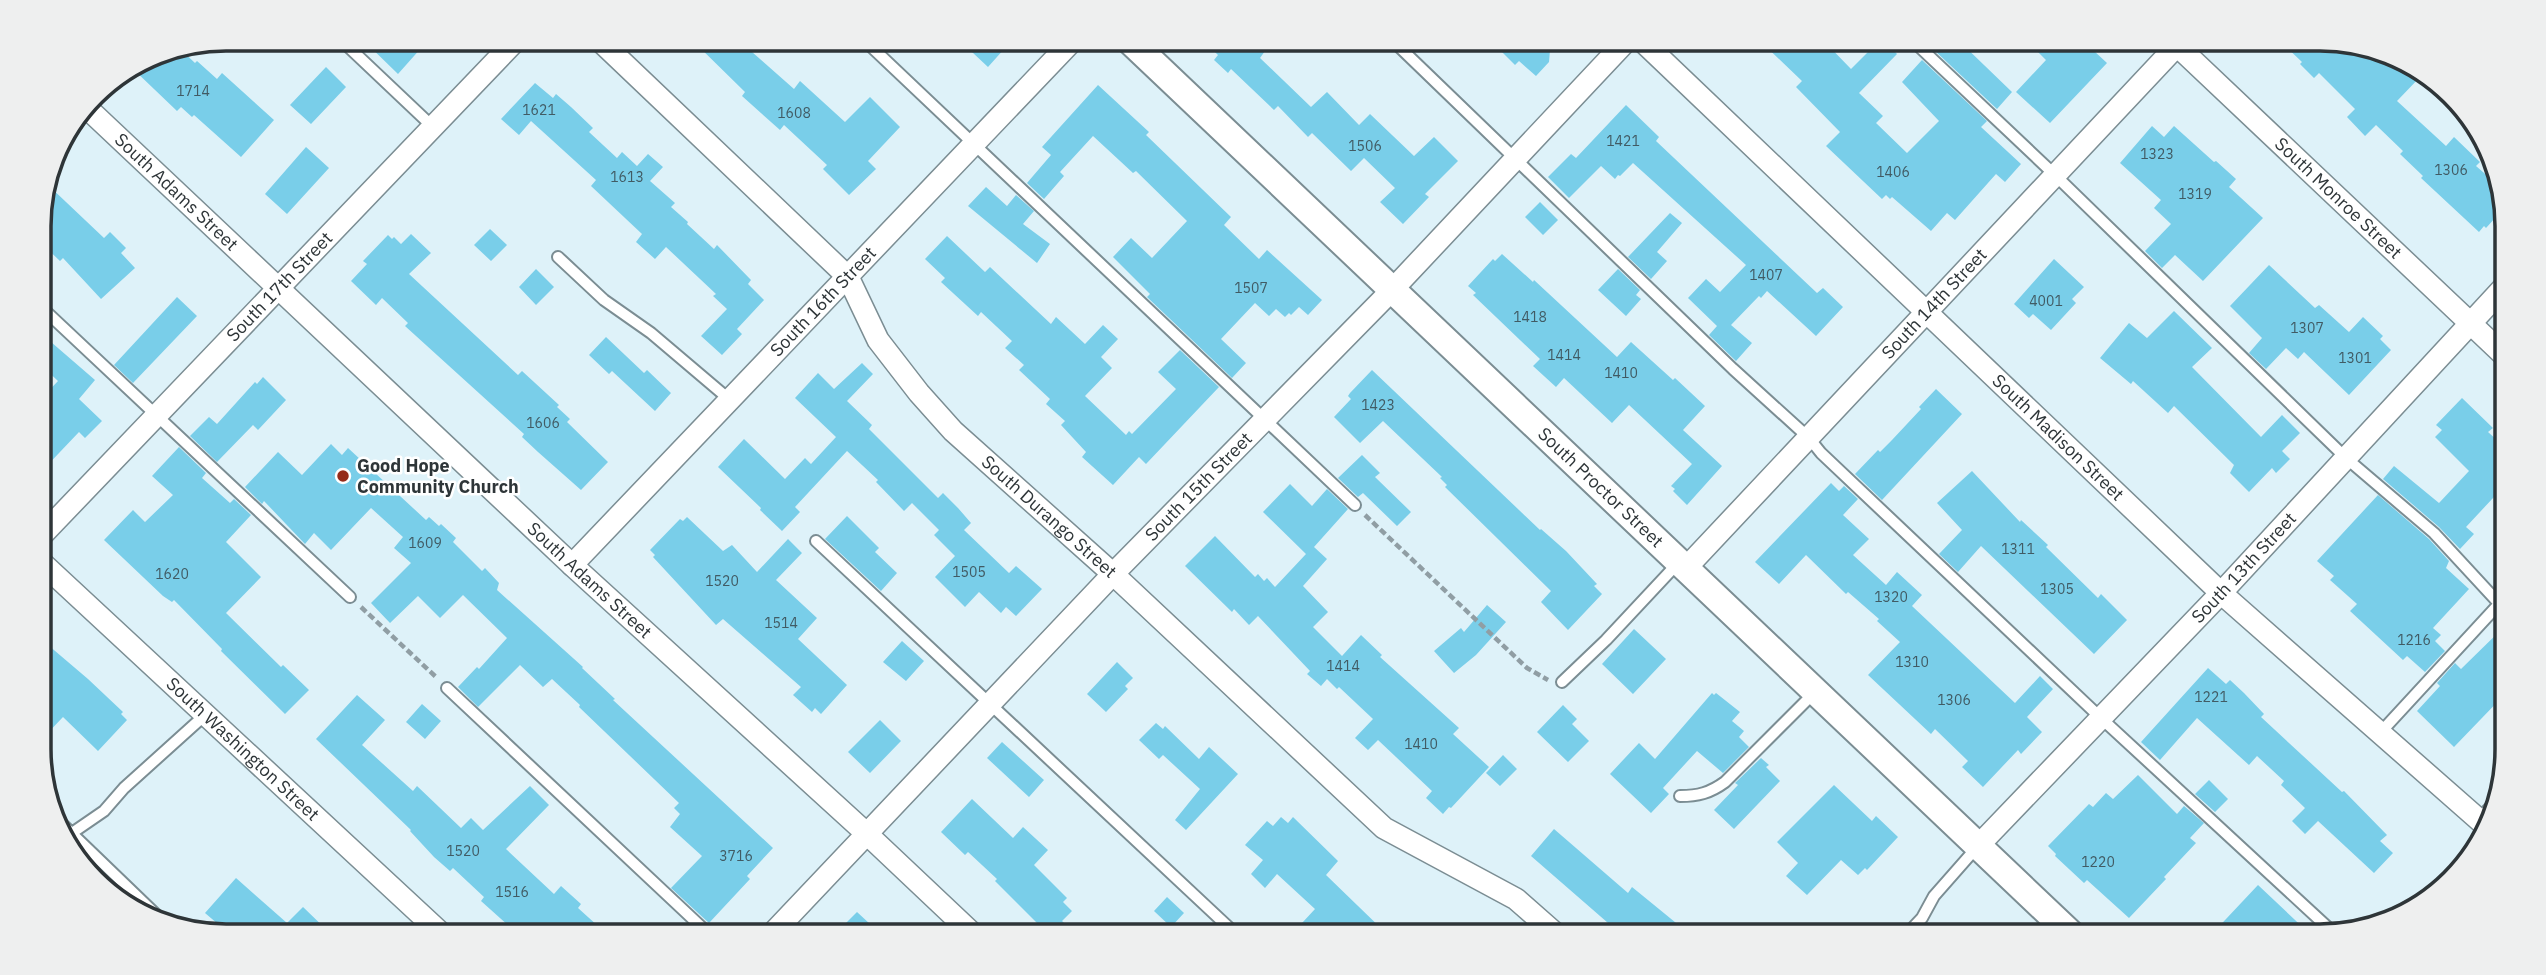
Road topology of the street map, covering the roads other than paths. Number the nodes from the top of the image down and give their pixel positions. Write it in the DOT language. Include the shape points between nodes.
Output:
graph roads {
  1 [pos="353,51"];
  2 [pos="506,51"];
  3 [pos="611,51"];
  4 [pos="876,51"];
  5 [pos="1062,51"];
  6 [pos="1141,51"];
  7 [pos="1404,51"];
  8 [pos="1617,51"];
  9 [pos="1653,51"];
  10 [pos="1924,51"];
  11 [pos="2168,51"];
  12 [pos="2187,51"];
  13 [pos="92,113"];
  14 [pos="433,127"];
  15 [pos="973,144"];
  16 [pos="1516,158"];
  17 [pos="2056,176"];
  18 [pos="558,257"];
  19 [pos="848,277"];
  20 [pos="279,288"];
  21 [pos="1393,289"];
  22 [pos="2495,297"];
  23 [pos="1927,313"];
  24 [pos="51,316"];
  25 [pos="2470,323"];
  26 [pos="2495,347"];
  27 [pos="730,400"];
  28 [pos="156,415"];
  29 [pos="1265,420"];
  30 [pos="1809,438"];
  31 [pos="2346,458"];
  32 [pos="1355,505"];
  33 [pos="51,525"];
  34 [pos="816,541"];
  35 [pos="572,565"];
  36 [pos="1681,566"];
  37 [pos="51,571"];
  38 [pos="1113,574"];
  39 [pos="2221,593"];
  40 [pos="350,597"];
  41 [pos="2495,599"];
  42 [pos="2495,616"];
  43 [pos="1562,682"];
  44 [pos="447,688"];
  45 [pos="1815,692"];
  46 [pos="989,705"];
  47 [pos="205,715"];
  48 [pos="2102,719"];
  49 [pos="2381,733"];
  50 [pos="1680,796"];
  51 [pos="2480,821"];
  52 [pos="73,834"];
  53 [pos="867,834"];
  54 [pos="78,843"];
  55 [pos="1978,846"];
  56 [pos="143,903"];
  57 [pos="431,924"];
  58 [pos="698,924"];
  59 [pos="781,924"];
  60 [pos="962,924"];
  61 [pos="1225,924"];
  62 [pos="1544,924"];
  63 [pos="1916,924"];
  64 [pos="2060,924"];
  65 [pos="2324,924"];
  1 -- 14 [label="lane"];
  2 -- 14 [label="street, South 17th Street"];
  3 -- 19 [label="street, South Durango Street"];
  4 -- 15 [label="lane"];
  5 -- 15 [label="street, South 16th Street"];
  6 -- 21 [label="street, South Proctor Street"];
  7 -- 16 [label="lane"];
  8 -- 16 [label="street, South 15th Street"];
  9 -- 23 [label="street, South Madison Street"];
  10 -- 17 [label="lane"];
  11 -- 17 [label="street, South 14th Street"];
  12 -- 25 [label="street, South Monroe Street"];
  13 -- 20 [label="street, South Adams Street"];
  14 -- 20 [label="street, South 17th Street"];
  15 -- 19 [label="street, South 16th Street"];
  15 -- 29 [label="lane"];
  16 -- 21 [label="street, South 15th Street"];
  16 -- 30 [label="lane"];
  17 -- 23 [label="street, South 14th Street"];
  17 -- 31 [label="lane"];
  18 -- 27 [label="lane" via="604,300"];
  19 -- 27 [label="street, South 16th Street"];
  19 -- 38 [label="street, South Durango Street" via="878,340 919,393 953,431"];
  20 -- 28 [label="street, South 17th Street"];
  20 -- 35 [label="street, South Adams Street"];
  21 -- 29 [label="street, South 15th Street"];
  21 -- 36 [label="street, South Proctor Street"];
  22 -- 25 [label="street, South 13th Street"];
  23 -- 30 [label="street, South 14th Street"];
  23 -- 39 [label="street, South Madison Street"];
  24 -- 28 [label="lane"];
  25 -- 26 [label="street, South Monroe Street"];
  25 -- 31 [label="street, South 13th Street"];
  27 -- 35 [label="street, South 16th Street"];
  28 -- 33 [label="street, South 17th Street"];
  28 -- 40 [label="lane"];
  29 -- 32 [label="lane"];
  29 -- 38 [label="street, South 15th Street"];
  30 -- 36 [label="street, South 14th Street"];
  30 -- 48 [label="lane"];
  31 -- 39 [label="street, South 13th Street"];
  31 -- 41 [label="lane" via="2434,533"];
  34 -- 46 [label="lane"];
  35 -- 53 [label="street, South Adams Street"];
  36 -- 43 [label="lane"];
  36 -- 45 [label="street, South Proctor Street"];
  37 -- 47 [label="street, South Washington Street"];
  38 -- 46 [label="street, South 15th Street"];
  38 -- 62 [label="street, South Durango Street" via="1384,828 1508,894"];
  39 -- 48 [label="street, South 13th Street"];
  39 -- 49 [label="street, South Madison Street"];
  42 -- 49 [label="lane"];
  44 -- 58 [label="lane"];
  45 -- 50 [label="lane" via="1714,791"];
  45 -- 55 [label="street, South Proctor Street"];
  46 -- 53 [label="street, South 15th Street"];
  46 -- 61 [label="lane"];
  47 -- 52 [label="lane" via="104,811"];
  47 -- 57 [label="street, South Washington Street"];
  48 -- 55 [label="street, South 13th Street"];
  48 -- 65 [label="lane"];
  49 -- 51 [label="street, South Madison Street"];
  53 -- 59 [label="street, South 15th Street"];
  53 -- 60 [label="street, South Adams Street"];
  54 -- 56 [label="lane"];
  55 -- 63 [label="lane" via="1934,895"];
  55 -- 64 [label="street, South Proctor Street"];
}
